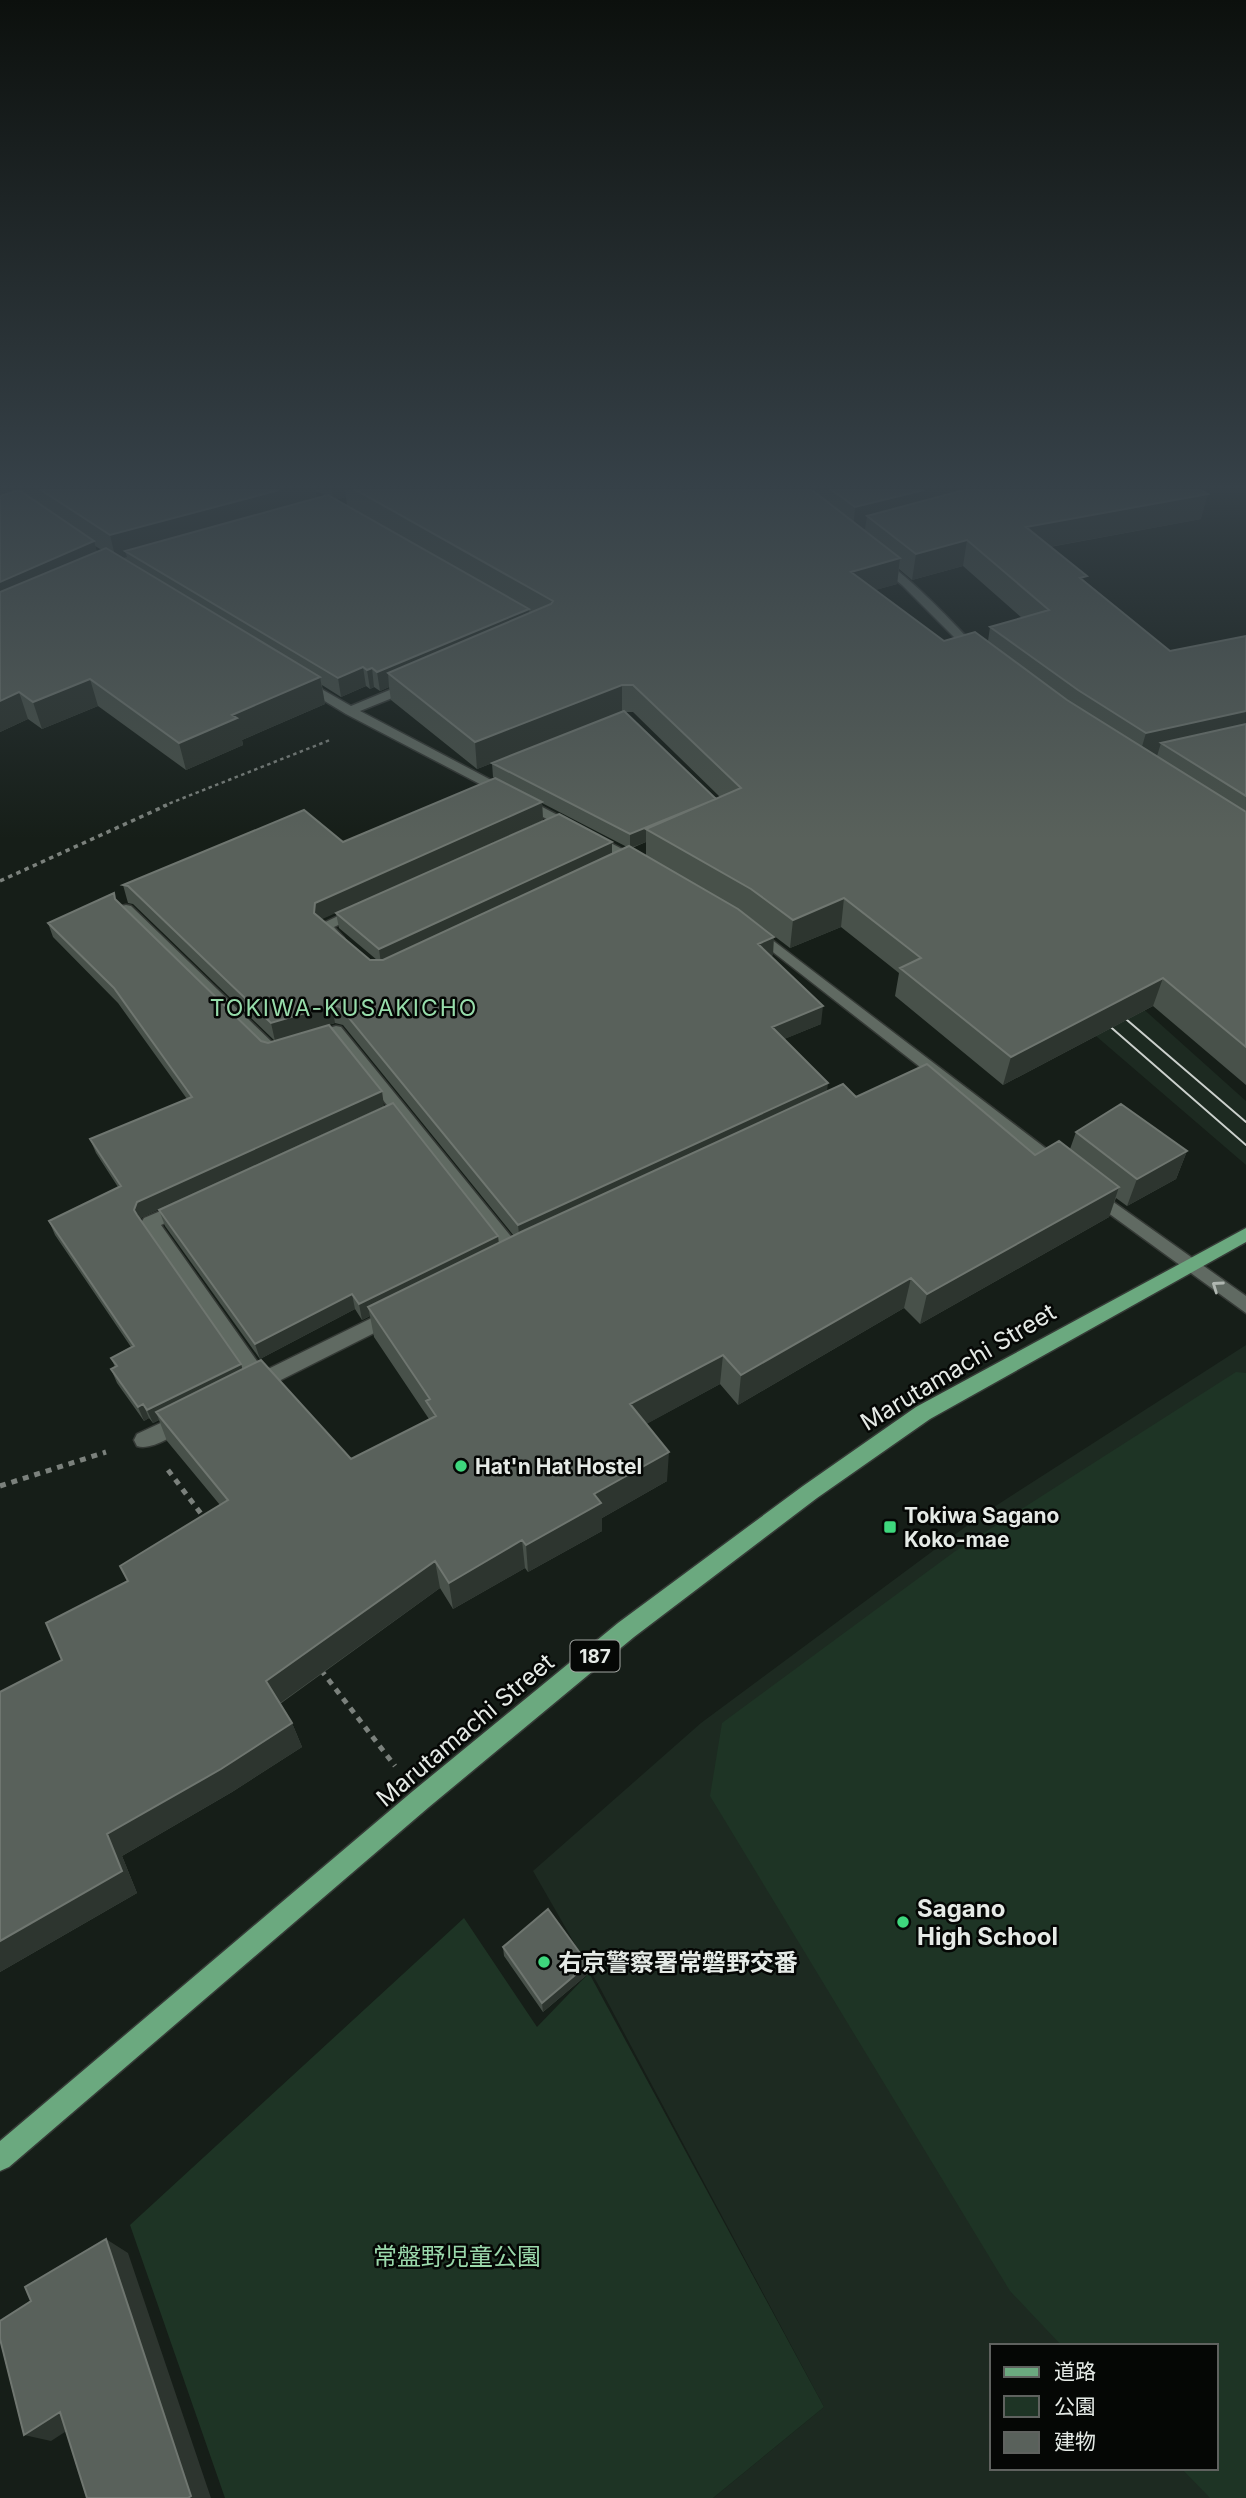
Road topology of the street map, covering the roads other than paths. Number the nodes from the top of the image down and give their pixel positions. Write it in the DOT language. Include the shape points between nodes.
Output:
graph roads {
  1 [pos="929,607"];
  2 [pos="981,659"];
  3 [pos="291,675"];
  4 [pos="423,680"];
  5 [pos="350,711"];
  6 [pos="652,869"];
  7 [pos="374,904"];
  8 [pos="126,909"];
  9 [pos="743,922"];
  10 [pos="352,950"];
  11 [pos="200,1200"];
  12 [pos="1246,1234"];
  13 [pos="516,1255"];
  14 [pos="1188,1266"];
  15 [pos="1246,1306"];
  16 [pos="407,1309"];
  17 [pos="261,1381"];
  18 [pos="238,1393"];
  19 [pos="203,1411"];
  20 [pos="145,1440"];
  21 [pos="0,2158"];
  1 -- 2 [label="street"];
  3 -- 5 [label="street"];
  4 -- 5 [label="street"];
  5 -- 6 [label="street" via="483,774 554,822"];
  7 -- 10 [label="street" via="324,926"];
  8 -- 13 [label="street" via="271,1050 336,1031 392,1111"];
  9 -- 14 [label="street" via="921,1067"];
  11 -- 17 [label="street" via="150,1223"];
  12 -- 14 [label="main road, Marutamachi Street / 187"];
  15 -- 14 [label="street, one-way"];
  14 -- 21 [label="main road, Marutamachi Street / 187" via="923,1413 626,1630"];
  16 -- 17 [label="street"];
  17 -- 18 [label="street"];
  19 -- 20 [label="street"];
}
